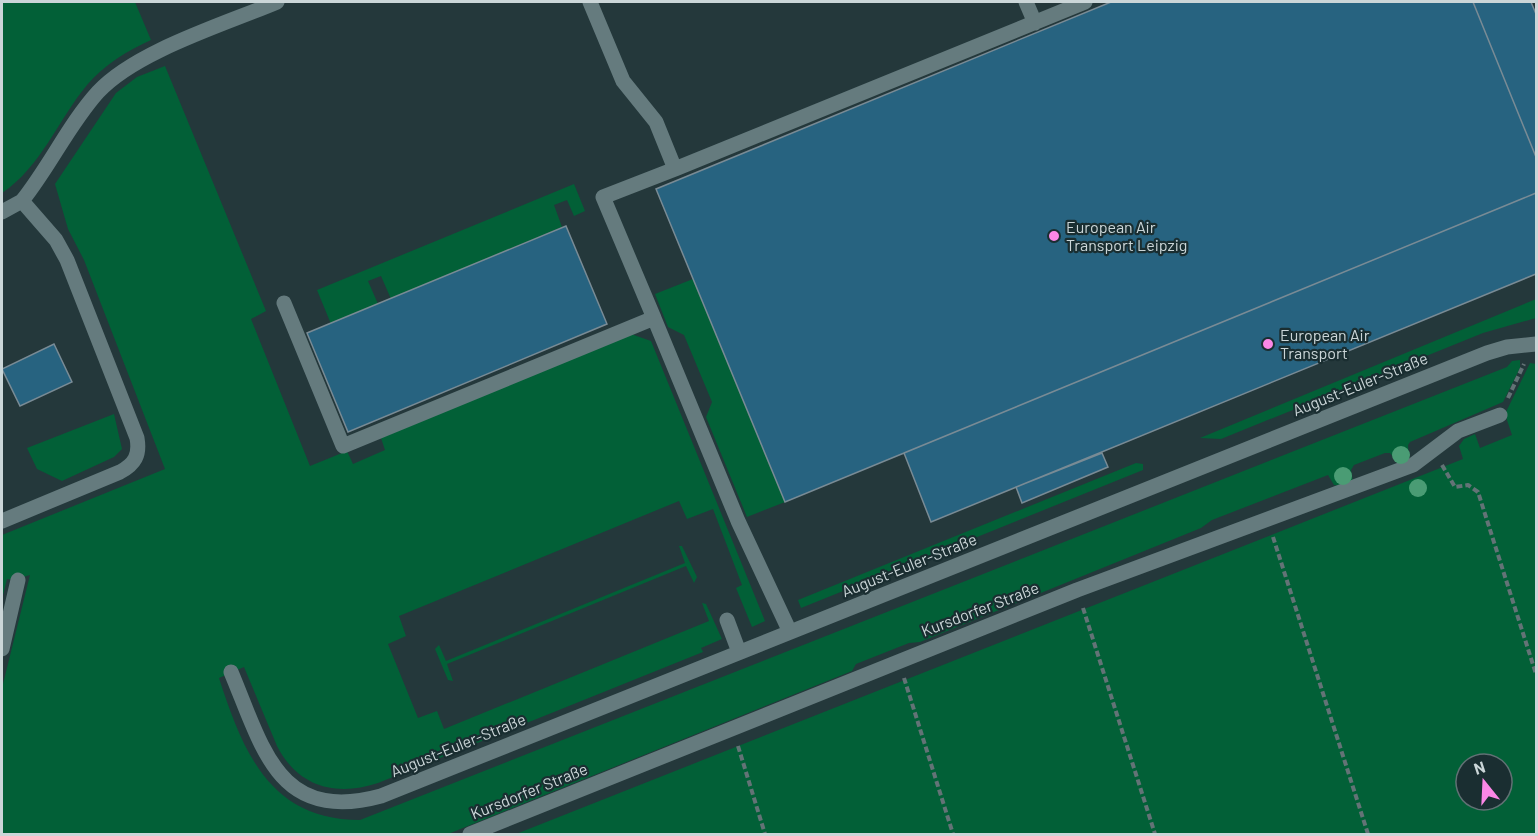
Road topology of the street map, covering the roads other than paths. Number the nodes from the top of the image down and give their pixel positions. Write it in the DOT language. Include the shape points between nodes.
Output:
graph roads {
  1 [pos="277,2"];
  2 [pos="590,2"];
  3 [pos="1026,2"];
  4 [pos="1085,2"];
  5 [pos="1035,23"];
  6 [pos="675,169"];
  7 [pos="22,201"];
  8 [pos="2,212"];
  9 [pos="284,303"];
  10 [pos="654,318"];
  11 [pos="1536,344"];
  12 [pos="1500,415"];
  13 [pos="2,521"];
  14 [pos="18,580"];
  15 [pos="727,620"];
  16 [pos="790,632"];
  17 [pos="2,649"];
  18 [pos="739,652"];
  19 [pos="231,672"];
  20 [pos="470,834"];
  1 -- 7 [label="street" via="157,52 117,74 83,112"];
  2 -- 6 [label="street" via="623,81 652,116"];
  3 -- 5 [label="street"];
  4 -- 5 [label="street"];
  5 -- 6 [label="street"];
  6 -- 10 [label="street" via="603,197"];
  7 -- 8 [label="street"];
  7 -- 13 [label="street" via="56,240 67,260 139,448 130,467"];
  9 -- 10 [label="street" via="343,446"];
  10 -- 16 [label="street" via="738,521"];
  11 -- 16 [label="street, August-Euler-Straße" via="1487,353"];
  12 -- 20 [label="street, Kursdorfer Straße" via="1458,431 1413,465 898,660"];
  14 -- 17 [label="street"];
  15 -- 18 [label="street"];
  16 -- 18 [label="street, August-Euler-Straße"];
  18 -- 19 [label="street, August-Euler-Straße" via="381,796 355,803 312,797 277,773"];
}
